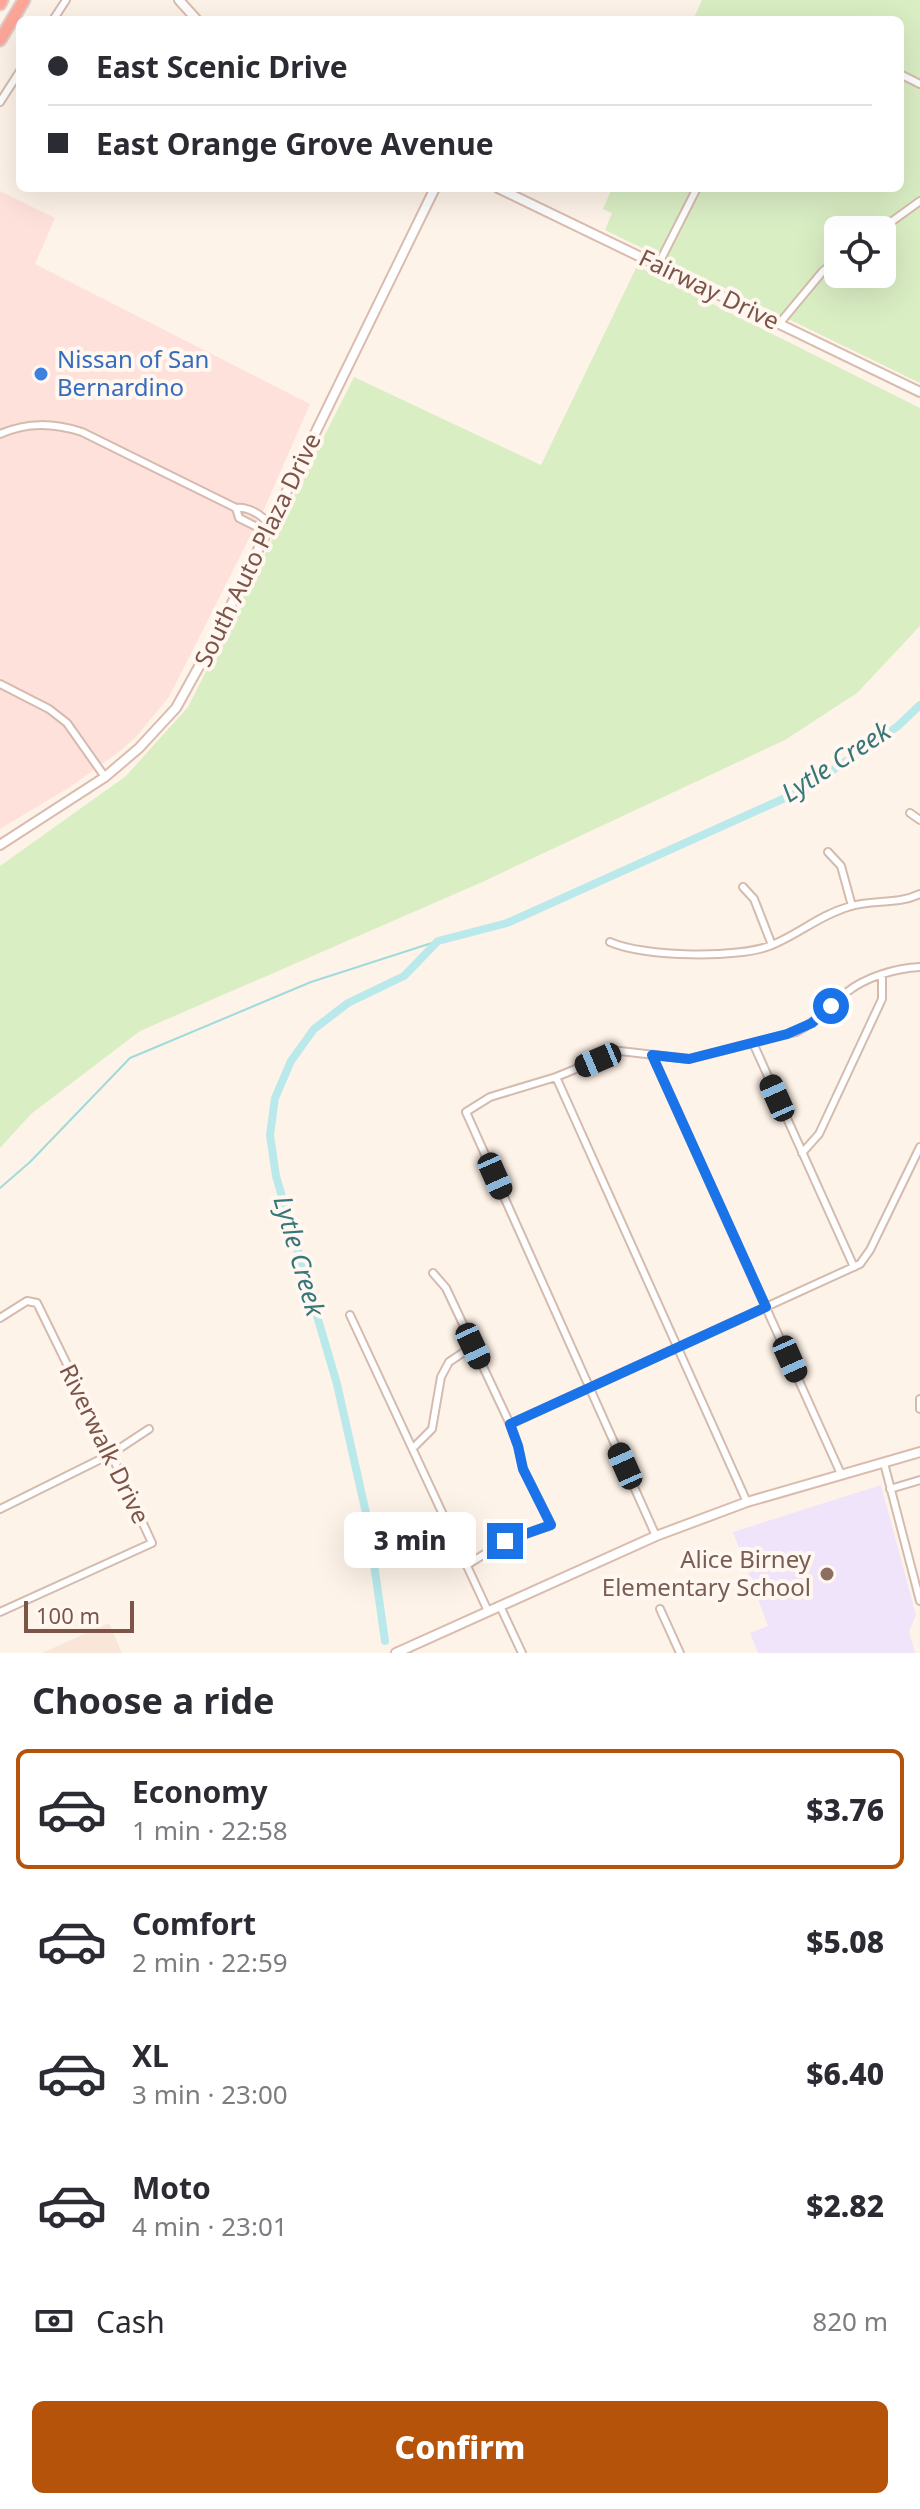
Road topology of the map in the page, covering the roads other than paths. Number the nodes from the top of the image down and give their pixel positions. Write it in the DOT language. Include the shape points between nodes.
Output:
graph roads {
  1 [pos="24,0"];
  2 [pos="179,0"];
  3 [pos="193,16"];
  4 [pos="0,40"];
  5 [pos="16,77"];
  6 [pos="0,102"];
  7 [pos="433,192"];
  8 [pos="506,192"];
  9 [pos="695,192"];
  10 [pos="920,201"];
  11 [pos="896,218"];
  12 [pos="658,265"];
  13 [pos="824,270"];
  14 [pos="779,324"];
  15 [pos="920,392"];
  16 [pos="0,434"];
  17 [pos="236,508"];
  18 [pos="269,525"];
  19 [pos="0,684"];
  20 [pos="105,777"];
  21 [pos="910,813"];
  22 [pos="920,820"];
  23 [pos="0,845"];
  24 [pos="828,852"];
  25 [pos="743,887"];
  26 [pos="920,894"];
  27 [pos="852,906"];
  28 [pos="610,942"];
  29 [pos="772,945"];
  30 [pos="920,967"];
  31 [pos="882,975"];
  32 [pos="753,1043"];
  33 [pos="652,1055"];
  34 [pos="556,1077"];
  35 [pos="920,1147"];
  36 [pos="802,1153"];
  37 [pos="854,1267"];
  38 [pos="433,1273"];
  39 [pos="766,1307"];
  40 [pos="350,1315"];
  41 [pos="0,1318"];
  42 [pos="473,1346"];
  43 [pos="678,1347"];
  44 [pos="589,1387"];
  45 [pos="920,1399"];
  46 [pos="920,1409"];
  47 [pos="510,1424"];
  48 [pos="149,1429"];
  49 [pos="413,1448"];
  50 [pos="920,1452"];
  51 [pos="111,1454"];
  52 [pos="884,1463"];
  53 [pos="841,1474"];
  54 [pos="920,1480"];
  55 [pos="890,1489"];
  56 [pos="747,1502"];
  57 [pos="0,1509"];
  58 [pos="656,1536"];
  59 [pos="467,1565"];
  60 [pos="920,1601"];
  61 [pos="500,1606"];
  62 [pos="660,1609"];
  63 [pos="488,1611"];
  64 [pos="0,1612"];
  65 [pos="396,1653"];
  66 [pos="522,1653"];
  67 [pos="680,1653"];
  1 -- 4 [label="highway"];
  2 -- 3 [label="street"];
  5 -- 6 [label="street"];
  7 -- 18 [label="street, South Auto Plaza Drive"];
  8 -- 12 [label="street, Fairway Drive"];
  9 -- 12 [label="street"];
  10 -- 11 [label="street"];
  12 -- 14 [label="street, Fairway Drive"];
  13 -- 14 [label="street"];
  14 -- 15 [label="street, Fairway Drive"];
  16 -- 17 [label="street" via="35,425 82,432"];
  17 -- 18 [label="street" via="265,517"];
  17 -- 18 [label="street" via="239,518 259,528"];
  18 -- 20 [label="street, South Auto Plaza Drive" via="187,690 161,727"];
  19 -- 20 [label="street" via="67,723"];
  20 -- 23 [label="street, South Auto Plaza Drive"];
  21 -- 22 [label="street"];
  24 -- 27 [label="street" via="841,866"];
  25 -- 29 [label="street" via="754,899"];
  26 -- 27 [label="street"];
  27 -- 29 [label="street" via="818,918"];
  28 -- 29 [label="street" via="625,949 700,955 750,953"];
  30 -- 31 [label="street"];
  31 -- 32 [label="street" via="850,989 805,1028"];
  31 -- 36 [label="street" via="882,999 819,1134"];
  32 -- 33 [label="street" via="689,1059"];
  32 -- 36 [label="street"];
  33 -- 34 [label="street" via="620,1051"];
  33 -- 39 [label="street"];
  34 -- 43 [label="street"];
  34 -- 44 [label="street" via="490,1097 466,1112"];
  35 -- 37 [label="street" via="870,1250"];
  36 -- 37 [label="street"];
  37 -- 39 [label="street"];
  38 -- 42 [label="street" via="446,1288"];
  39 -- 43 [label="street"];
  39 -- 53 [label="street"];
  40 -- 49 [label="street"];
  41 -- 51 [label="street, Riverwalk Drive" via="27,1301 37,1303"];
  42 -- 47 [label="street"];
  42 -- 49 [label="street" via="449,1362 441,1377 432,1429"];
  43 -- 44 [label="street"];
  43 -- 56 [label="street"];
  44 -- 47 [label="street"];
  44 -- 58 [label="street"];
  45 -- 46 [label="street"];
  47 -- 59 [label="street" via="523,1469 551,1525 505,1541"];
  48 -- 51 [label="street"];
  49 -- 59 [label="street"];
  50 -- 52 [label="street"];
  51 -- 57 [label="street"];
  51 -- 64 [label="street, Riverwalk Drive" via="152,1543"];
  52 -- 53 [label="street"];
  52 -- 55 [label="street"];
  53 -- 56 [label="street"];
  54 -- 55 [label="street"];
  55 -- 60 [label="street"];
  56 -- 58 [label="street"];
  58 -- 61 [label="street"];
  59 -- 63 [label="street"];
  61 -- 63 [label="street"];
  61 -- 66 [label="street"];
  62 -- 67 [label="street"];
  63 -- 65 [label="street"];
}
